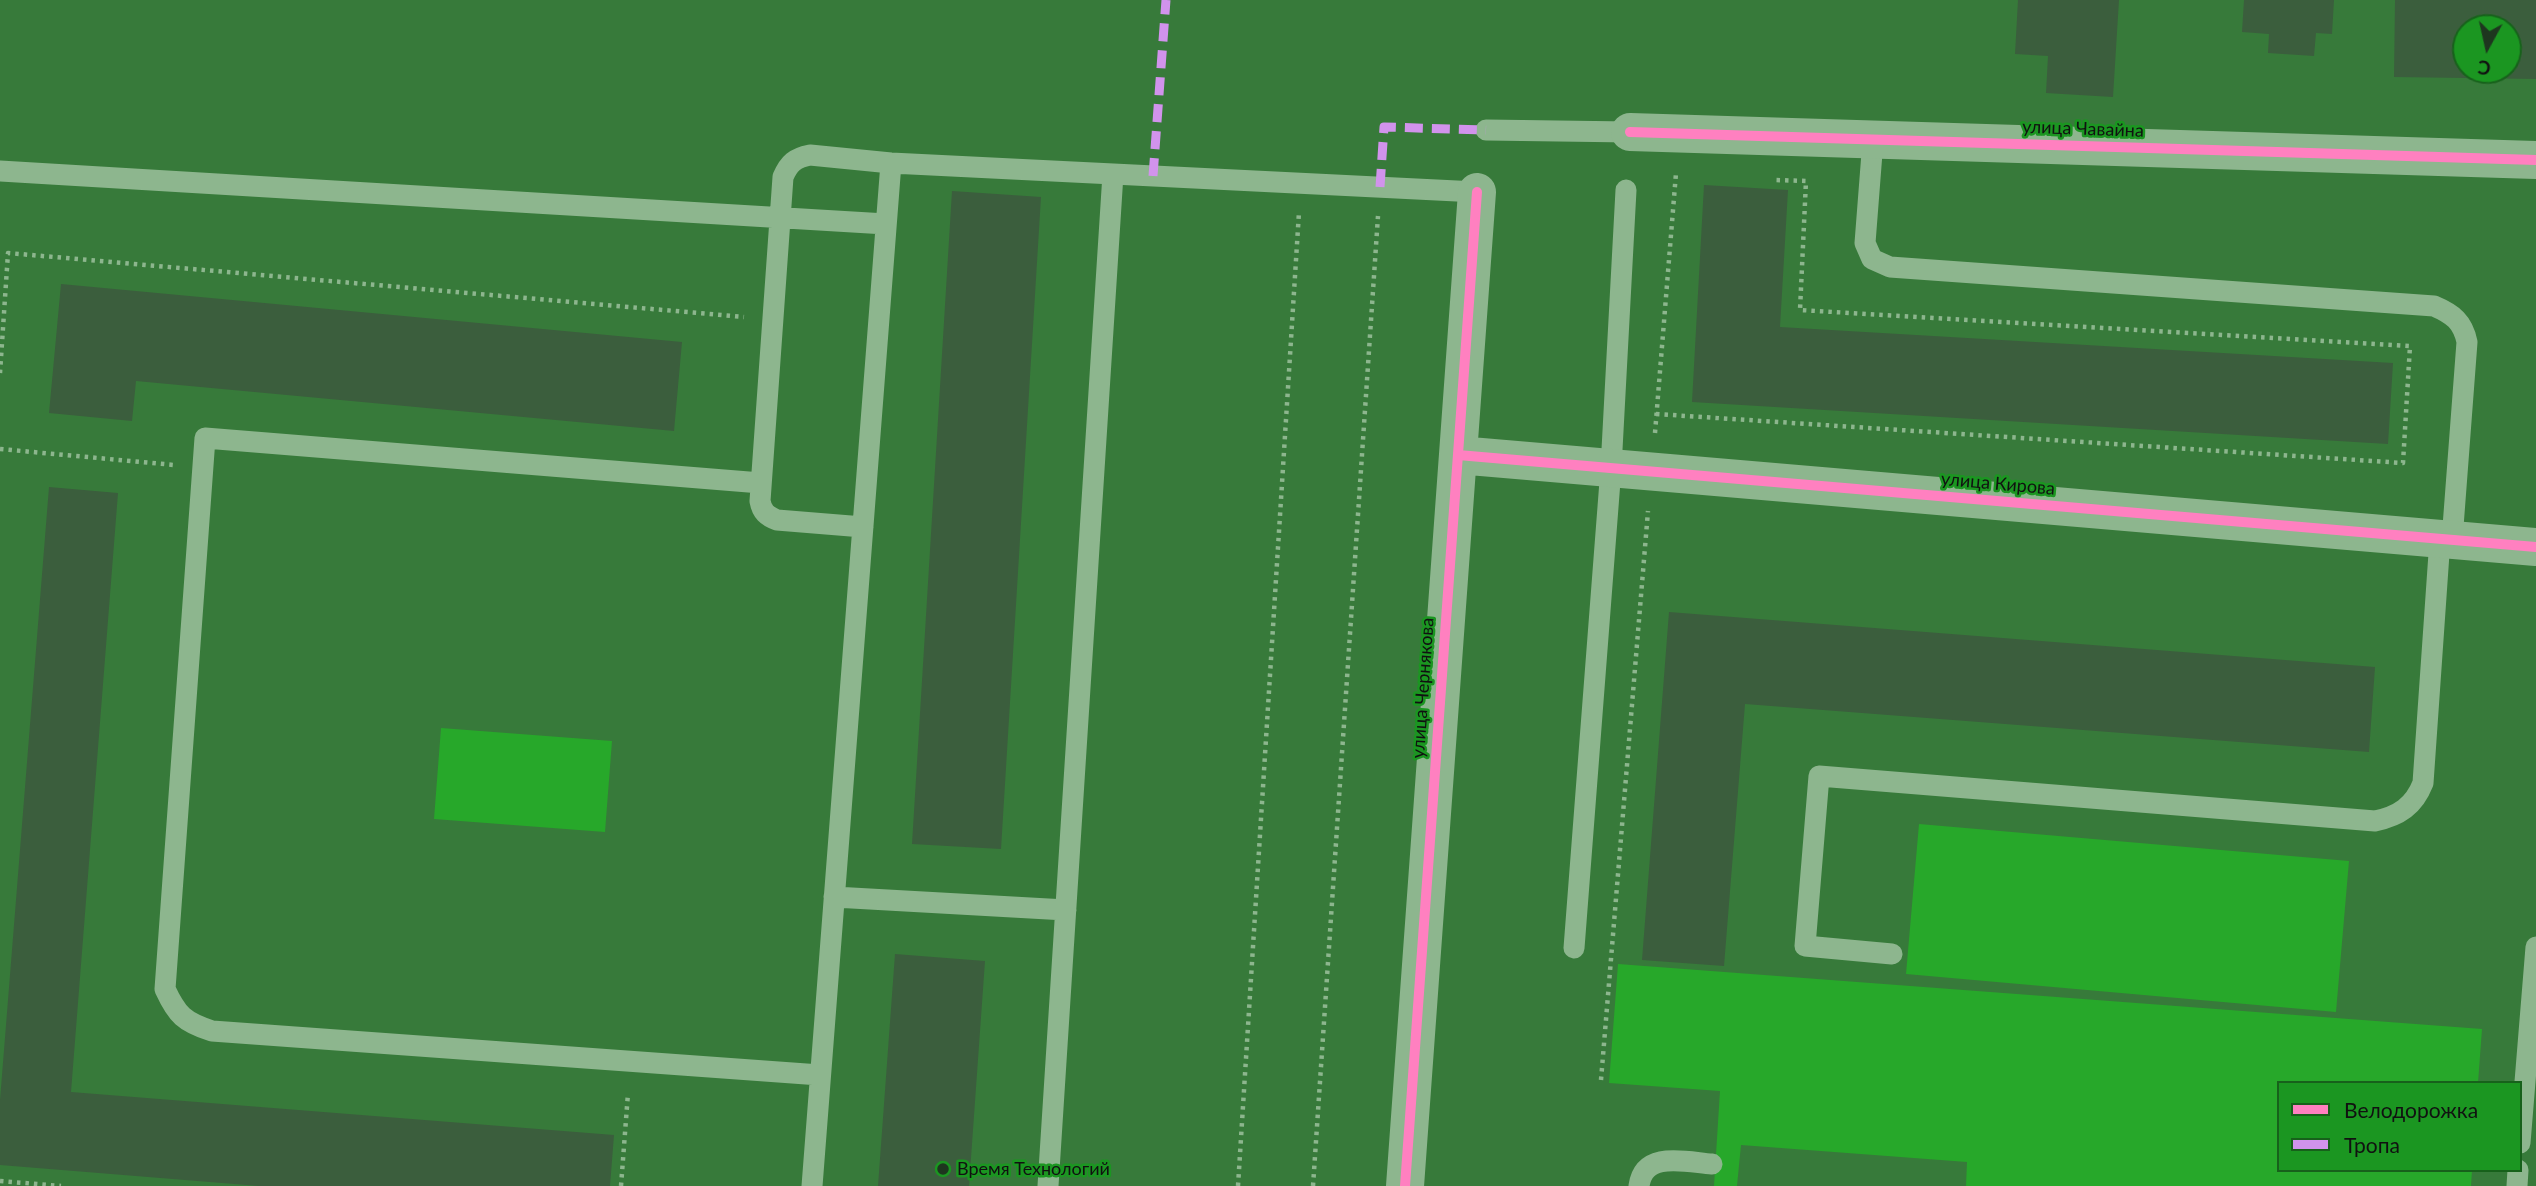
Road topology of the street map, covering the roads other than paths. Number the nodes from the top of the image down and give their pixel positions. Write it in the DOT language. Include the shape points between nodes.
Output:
graph roads {
  1 [pos="1486,130"];
  2 [pos="1630,132"];
  3 [pos="1873,140"];
  4 [pos="2536,160"];
  5 [pos="891,163"];
  6 [pos="0,171"];
  7 [pos="1113,174"];
  8 [pos="1626,190"];
  9 [pos="1477,192"];
  10 [pos="780,216"];
  11 [pos="886,224"];
  12 [pos="1458,454"];
  13 [pos="1611,468"];
  14 [pos="761,483"];
  15 [pos="863,527"];
  16 [pos="2446,539"];
  17 [pos="2536,547"];
  18 [pos="834,897"];
  19 [pos="1066,910"];
  20 [pos="2536,947"];
  21 [pos="1574,948"];
  22 [pos="1892,954"];
  23 [pos="820,1075"];
  24 [pos="2522,1118"];
  25 [pos="1712,1164"];
  26 [pos="812,1186"];
  27 [pos="1048,1186"];
  28 [pos="1405,1186"];
  29 [pos="1639,1186"];
  1 -- 2 [label="lane, улица Чавайна"];
  2 -- 3 [label="street, улица Чавайна"];
  3 -- 4 [label="street, улица Чавайна"];
  3 -- 16 [label="lane" via="1865,243 1872,259 1890,267 2434,306 2446,311 2464,328 2467,342"];
  5 -- 7 [label="lane"];
  5 -- 10 [label="lane" via="797,157 783,177"];
  5 -- 11 [label="lane"];
  6 -- 10 [label="lane"];
  7 -- 9 [label="lane"];
  7 -- 19 [label="lane"];
  8 -- 13 [label="lane"];
  9 -- 12 [label="street, улица Чернякова"];
  10 -- 11 [label="lane"];
  10 -- 14 [label="lane"];
  11 -- 15 [label="lane"];
  12 -- 13 [label="street, улица Кирова"];
  12 -- 28 [label="street, улица Чернякова"];
  13 -- 16 [label="street, улица Кирова"];
  13 -- 21 [label="lane"];
  14 -- 15 [label="lane" via="762,510 769,517"];
  14 -- 23 [label="lane" via="205,438 165,989 174,1009 191,1024 212,1031"];
  15 -- 18 [label="lane"];
  16 -- 17 [label="street, улица Кирова"];
  16 -- 22 [label="lane" via="2423,783 2407,808 2375,821 1819,776 1805,946"];
  18 -- 19 [label="lane"];
  18 -- 23 [label="lane"];
  19 -- 27 [label="lane"];
  20 -- 24 [label="lane"];
  23 -- 26 [label="lane"];
  25 -- 29 [label="lane" via="1656,1162 1642,1173"];
}
